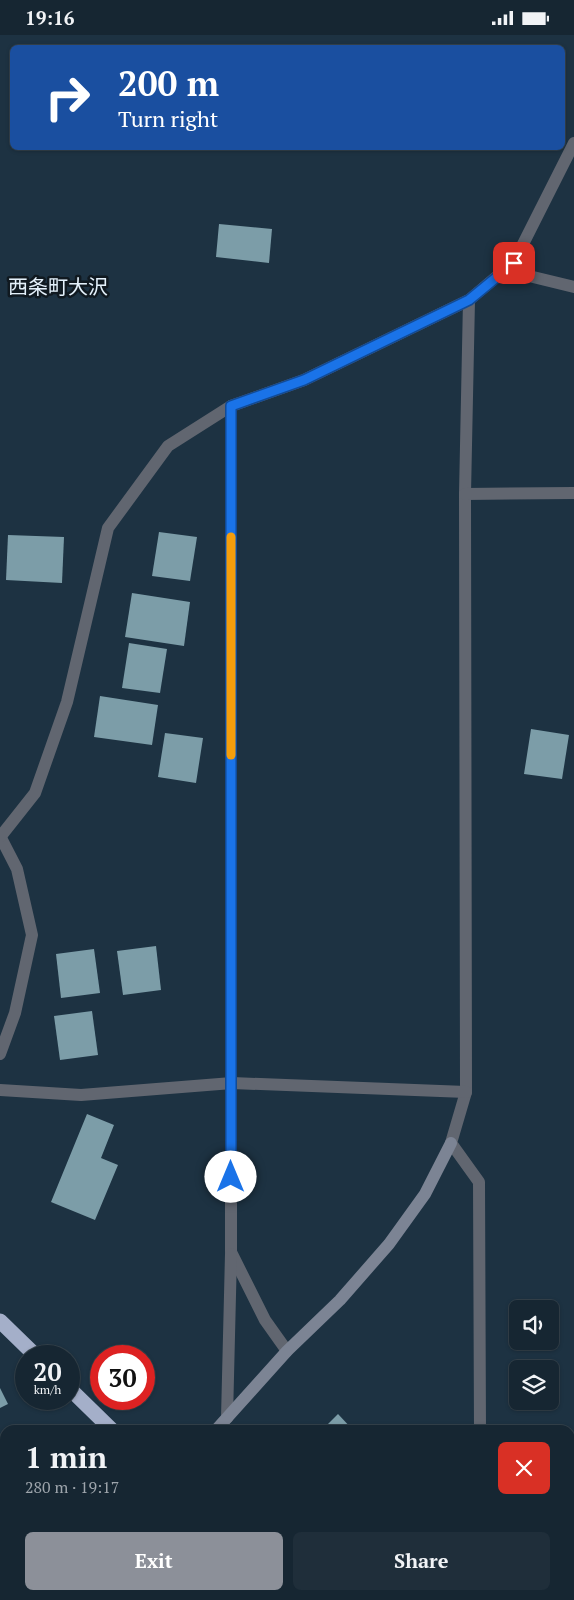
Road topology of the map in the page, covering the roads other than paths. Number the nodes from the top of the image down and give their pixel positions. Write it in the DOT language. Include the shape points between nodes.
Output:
graph roads {
  1 [pos="574,143"];
  2 [pos="514,263"];
  3 [pos="574,287"];
  4 [pos="469,300"];
  5 [pos="231,406"];
  6 [pos="574,493"];
  7 [pos="465,494"];
  8 [pos="0,836"];
  9 [pos="0,1054"];
  10 [pos="232,1083"];
  11 [pos="0,1089"];
  12 [pos="466,1093"];
  13 [pos="451,1143"];
  14 [pos="231,1252"];
  15 [pos="0,1321"];
  16 [pos="25,1345"];
  17 [pos="287,1351"];
  18 [pos="80,1399"];
  19 [pos="227,1418"];
  20 [pos="107,1425"];
  21 [pos="221,1425"];
  22 [pos="480,1425"];
  1 -- 2 [label="street"];
  2 -- 3 [label="street" via="529,276"];
  2 -- 4 [label="street"];
  4 -- 5 [label="street" via="304,380"];
  4 -- 7 [label="street"];
  5 -- 8 [label="street" via="168,446 108,528 67,702 35,793"];
  5 -- 10 [label="street"];
  6 -- 7 [label="street"];
  7 -- 12 [label="street"];
  8 -- 9 [label="street" via="17,869 32,935 15,1013"];
  10 -- 11 [label="street" via="81,1095"];
  10 -- 12 [label="street"];
  10 -- 14 [label="street"];
  12 -- 13 [label="street"];
  13 -- 17 [label="street" via="425,1194 389,1244 340,1300"];
  13 -- 22 [label="street" via="479,1182"];
  14 -- 17 [label="street" via="265,1320"];
  14 -- 19 [label="street"];
  15 -- 16 [label="highway"];
  17 -- 19 [label="street"];
  18 -- 20 [label="highway"];
  19 -- 21 [label="street"];
}
